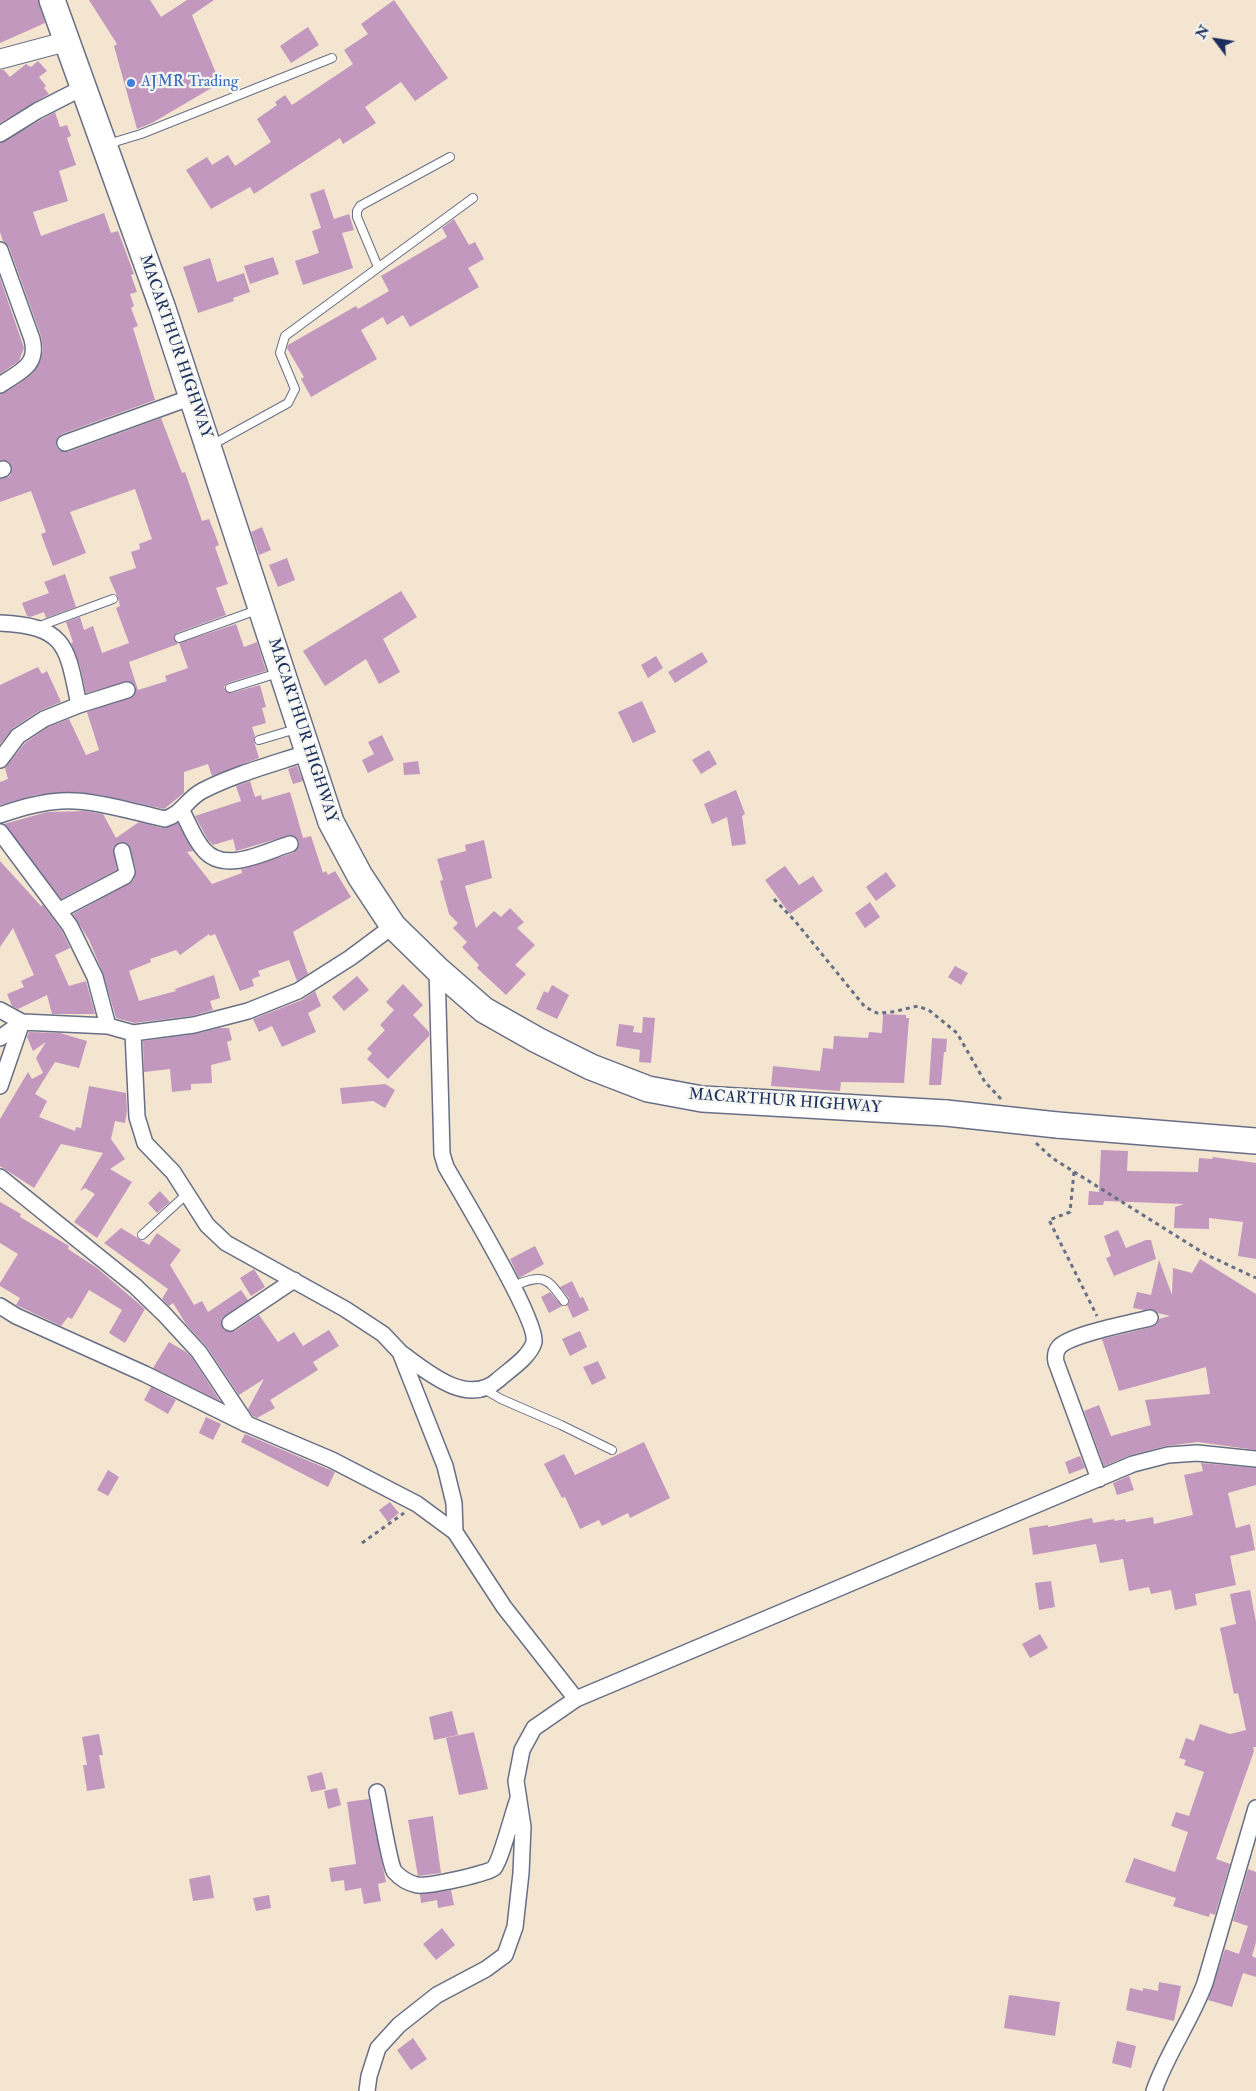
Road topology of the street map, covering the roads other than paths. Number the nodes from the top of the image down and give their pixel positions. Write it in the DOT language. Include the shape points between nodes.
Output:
graph roads {
  1 [pos="52,0"];
  2 [pos="68,41"];
  3 [pos="332,58"];
  4 [pos="0,59"];
  5 [pos="84,87"];
  6 [pos="0,134"];
  7 [pos="104,145"];
  8 [pos="450,157"];
  9 [pos="472,198"];
  10 [pos="0,250"];
  11 [pos="378,267"];
  12 [pos="0,385"];
  13 [pos="192,397"];
  14 [pos="65,444"];
  15 [pos="209,447"];
  16 [pos="113,599"];
  17 [pos="262,608"];
  18 [pos="0,623"];
  19 [pos="36,627"];
  20 [pos="179,638"];
  21 [pos="282,672"];
  22 [pos="230,688"];
  23 [pos="127,690"];
  24 [pos="79,705"];
  25 [pos="301,727"];
  26 [pos="259,740"];
  27 [pos="309,752"];
  28 [pos="0,760"];
  29 [pos="182,809"];
  30 [pos="0,815"];
  31 [pos="0,832"];
  32 [pos="290,844"];
  33 [pos="122,851"];
  34 [pos="60,910"];
  35 [pos="393,926"];
  36 [pos="437,969"];
  37 [pos="0,1010"];
  38 [pos="22,1022"];
  39 [pos="108,1026"];
  40 [pos="133,1033"];
  41 [pos="0,1038"];
  42 [pos="0,1086"];
  43 [pos="1256,1141"];
  44 [pos="0,1177"];
  45 [pos="188,1193"];
  46 [pos="142,1235"];
  47 [pos="294,1280"];
  48 [pos="513,1286"];
  49 [pos="564,1301"];
  50 [pos="0,1306"];
  51 [pos="1150,1318"];
  52 [pos="230,1323"];
  53 [pos="400,1352"];
  54 [pos="484,1389"];
  55 [pos="247,1424"];
  56 [pos="612,1450"];
  57 [pos="1256,1459"];
  58 [pos="1099,1479"];
  59 [pos="455,1532"];
  60 [pos="576,1699"];
  61 [pos="377,1792"];
  62 [pos="518,1797"];
  63 [pos="1256,1808"];
  64 [pos="367,2091"];
  65 [pos="1154,2091"];
  1 -- 2 [label="highway, MACARTHUR HIGHWAY"];
  2 -- 4 [label="street"];
  2 -- 5 [label="highway, MACARTHUR HIGHWAY"];
  3 -- 7 [label="lane" via="141,134"];
  5 -- 6 [label="street" via="37,110"];
  5 -- 7 [label="highway, MACARTHUR HIGHWAY"];
  7 -- 13 [label="highway, MACARTHUR HIGHWAY"];
  8 -- 11 [label="lane" via="360,206 357,217"];
  9 -- 11 [label="lane"];
  10 -- 12 [label="street" via="32,339 34,354 32,361"];
  11 -- 15 [label="lane" via="285,336 280,353 295,389 288,403"];
  13 -- 14 [label="street"];
  13 -- 15 [label="highway, MACARTHUR HIGHWAY"];
  15 -- 17 [label="highway, MACARTHUR HIGHWAY"];
  16 -- 19 [label="lane"];
  17 -- 20 [label="lane"];
  17 -- 21 [label="highway, MACARTHUR HIGHWAY"];
  18 -- 19 [label="street"];
  19 -- 24 [label="street" via="54,635 66,651"];
  21 -- 22 [label="lane"];
  21 -- 25 [label="highway, MACARTHUR HIGHWAY"];
  23 -- 24 [label="street"];
  24 -- 28 [label="street" via="44,719 18,736"];
  25 -- 26 [label="lane"];
  25 -- 27 [label="highway, MACARTHUR HIGHWAY"];
  27 -- 29 [label="street" via="199,792"];
  27 -- 35 [label="highway, MACARTHUR HIGHWAY" via="331,822 360,876"];
  29 -- 30 [label="street" via="164,819 90,803 62,801"];
  29 -- 32 [label="street" via="202,849 214,860 234,862"];
  31 -- 34 [label="street"];
  33 -- 34 [label="street" via="125,876"];
  34 -- 39 [label="street" via="82,946 95,977"];
  35 -- 36 [label="highway, MACARTHUR HIGHWAY"];
  35 -- 40 [label="street" via="350,958 290,994 248,1011 194,1025"];
  36 -- 43 [label="highway, MACARTHUR HIGHWAY, bridge" via="484,1010 591,1067 648,1089 702,1099 946,1113"];
  36 -- 48 [label="street" via="442,1154"];
  37 -- 38 [label="street"];
  38 -- 39 [label="street"];
  38 -- 41 [label="street"];
  38 -- 42 [label="street"];
  39 -- 40 [label="street"];
  40 -- 45 [label="street" via="137,1117 145,1143 174,1172"];
  44 -- 55 [label="street" via="135,1286 164,1314 198,1352"];
  45 -- 46 [label="lane"];
  45 -- 47 [label="street" via="207,1226 226,1243"];
  47 -- 52 [label="street"];
  47 -- 53 [label="street" via="382,1334"];
  48 -- 49 [label="lane" via="532,1278 543,1279"];
  48 -- 54 [label="street" via="534,1333 533,1344 528,1353"];
  50 -- 55 [label="street"];
  51 -- 58 [label="street" via="1068,1342 1055,1354"];
  53 -- 54 [label="street" via="450,1385"];
  53 -- 59 [label="street" via="444,1466 454,1503"];
  54 -- 56 [label="lane"];
  55 -- 59 [label="street" via="332,1460 417,1504"];
  57 -- 58 [label="street" via="1197,1453 1168,1456 1133,1464"];
  58 -- 60 [label="street"];
  59 -- 60 [label="street" via="504,1606"];
  60 -- 62 [label="street" via="534,1728 522,1750 516,1781"];
  61 -- 62 [label="street" via="393,1870 404,1880 418,1885 482,1875 494,1868 501,1856"];
  62 -- 64 [label="street" via="523,1827 521,1872 515,1927 505,1955 437,1995 399,2025 378,2048"];
  63 -- 65 [label="street" via="1205,1983 1162,2068"];
}
